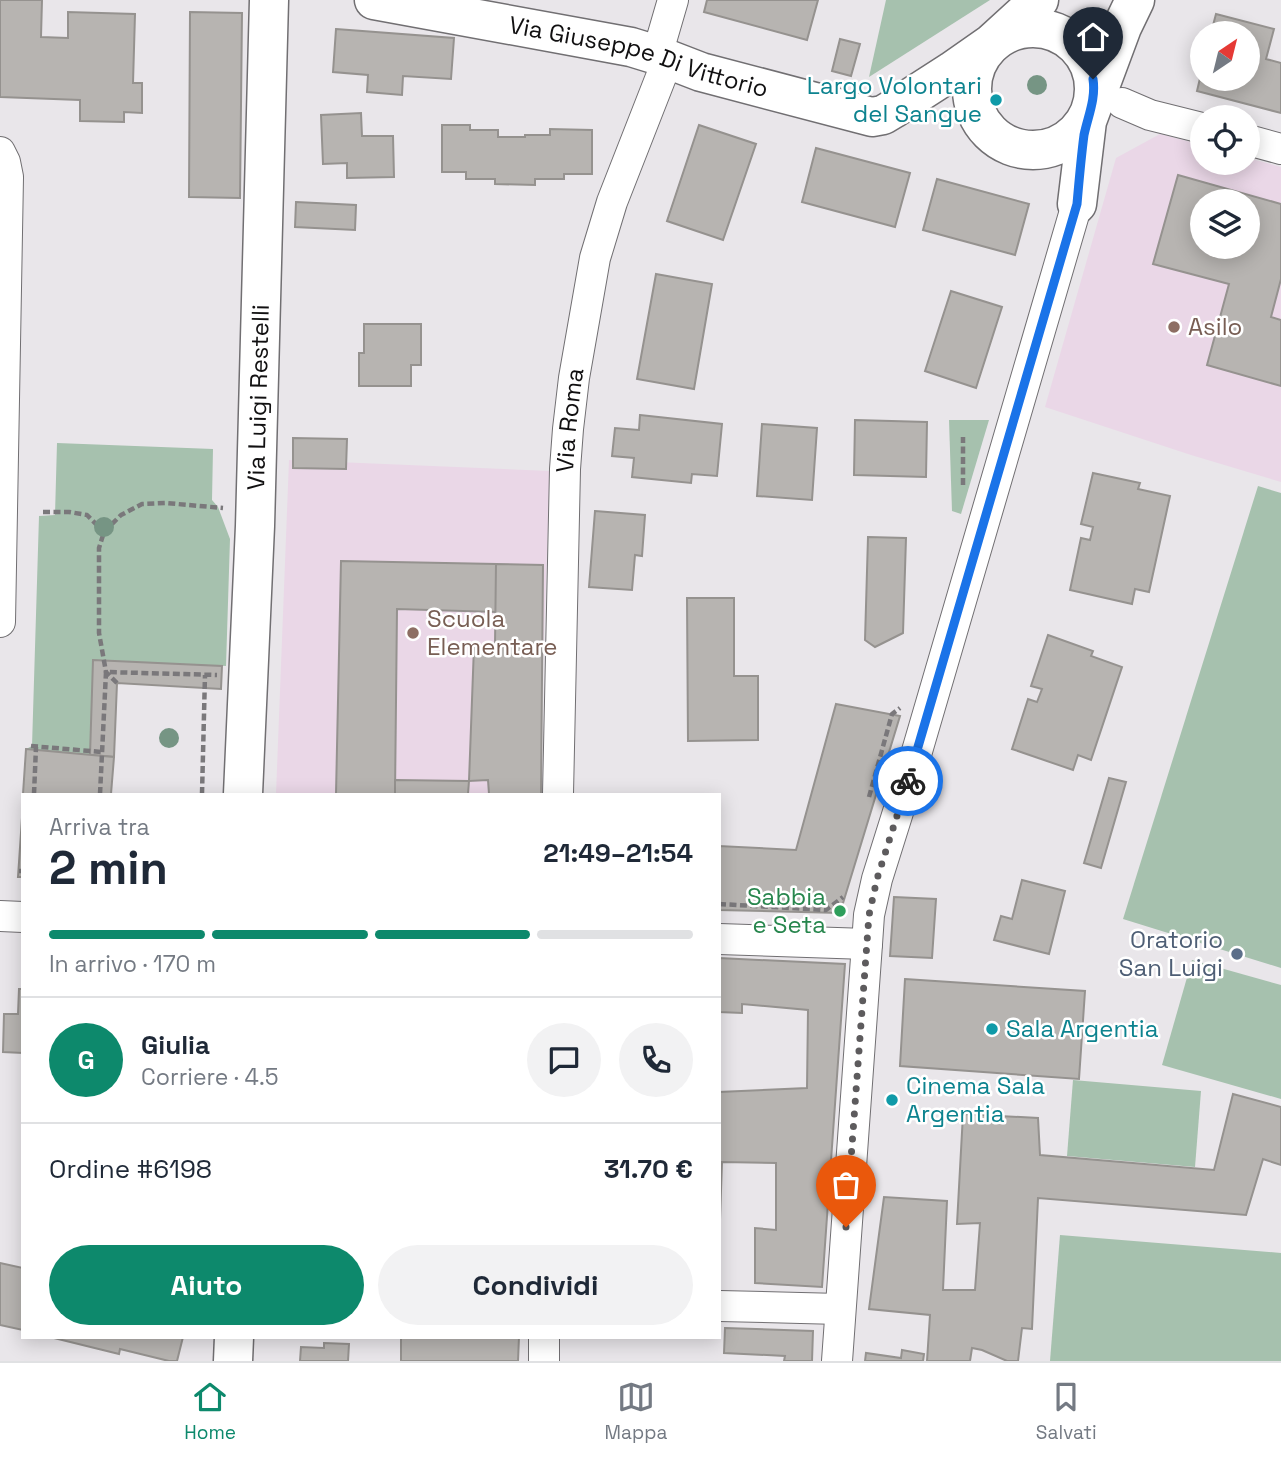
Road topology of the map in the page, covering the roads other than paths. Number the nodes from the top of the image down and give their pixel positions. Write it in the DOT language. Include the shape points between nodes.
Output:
graph roads {
  1 [pos="269,0"];
  2 [pos="374,0"];
  3 [pos="673,0"];
  4 [pos="1039,0"];
  5 [pos="1135,0"];
  6 [pos="992,43"];
  7 [pos="663,57"];
  8 [pos="1106,106"];
  9 [pos="1190,125"];
  10 [pos="1260,143"];
  11 [pos="1281,149"];
  12 [pos="0,152"];
  13 [pos="1077,204"];
  14 [pos="0,622"];
  15 [pos="243,793"];
  16 [pos="558,793"];
  17 [pos="0,916"];
  18 [pos="21,916"];
  19 [pos="721,939"];
  20 [pos="867,944"];
  21 [pos="721,1306"];
  22 [pos="841,1309"];
  23 [pos="234,1339"];
  24 [pos="544,1339"];
  25 [pos="233,1361"];
  26 [pos="544,1361"];
  27 [pos="836,1361"];
  1 -- 15 [label="street, Via Luigi Restelli"];
  2 -- 7 [label="street, Via Giuseppe Di Vittorio" via="582,37"];
  3 -- 7 [label="street, Via Roma"];
  4 -- 6 [label="street"];
  5 -- 8 [label="street" via="1117,42"];
  6 -- 7 [label="street, Via Giuseppe Di Vittorio" via="883,115 872,117 701,72"];
  6 -- 8 [label="street" via="1026,28 1045,28 1066,37 1090,65 1094,87"];
  6 -- 8 [label="street" via="976,66 972,93 981,120 999,140 1027,149 1053,147"];
  7 -- 16 [label="street, Via Roma" via="605,221 574,379 565,469"];
  8 -- 9 [label="street"];
  8 -- 13 [label="street" via="1083,145"];
  10 -- 11 [label="street"];
  12 -- 14 [label="street" via="8,177"];
  13 -- 20 [label="street" via="877,879"];
  17 -- 18 [label="street"];
  19 -- 20 [label="street"];
  20 -- 22 [label="street"];
  21 -- 22 [label="street"];
  22 -- 27 [label="street"];
  23 -- 25 [label="street"];
  24 -- 26 [label="street"];
}
